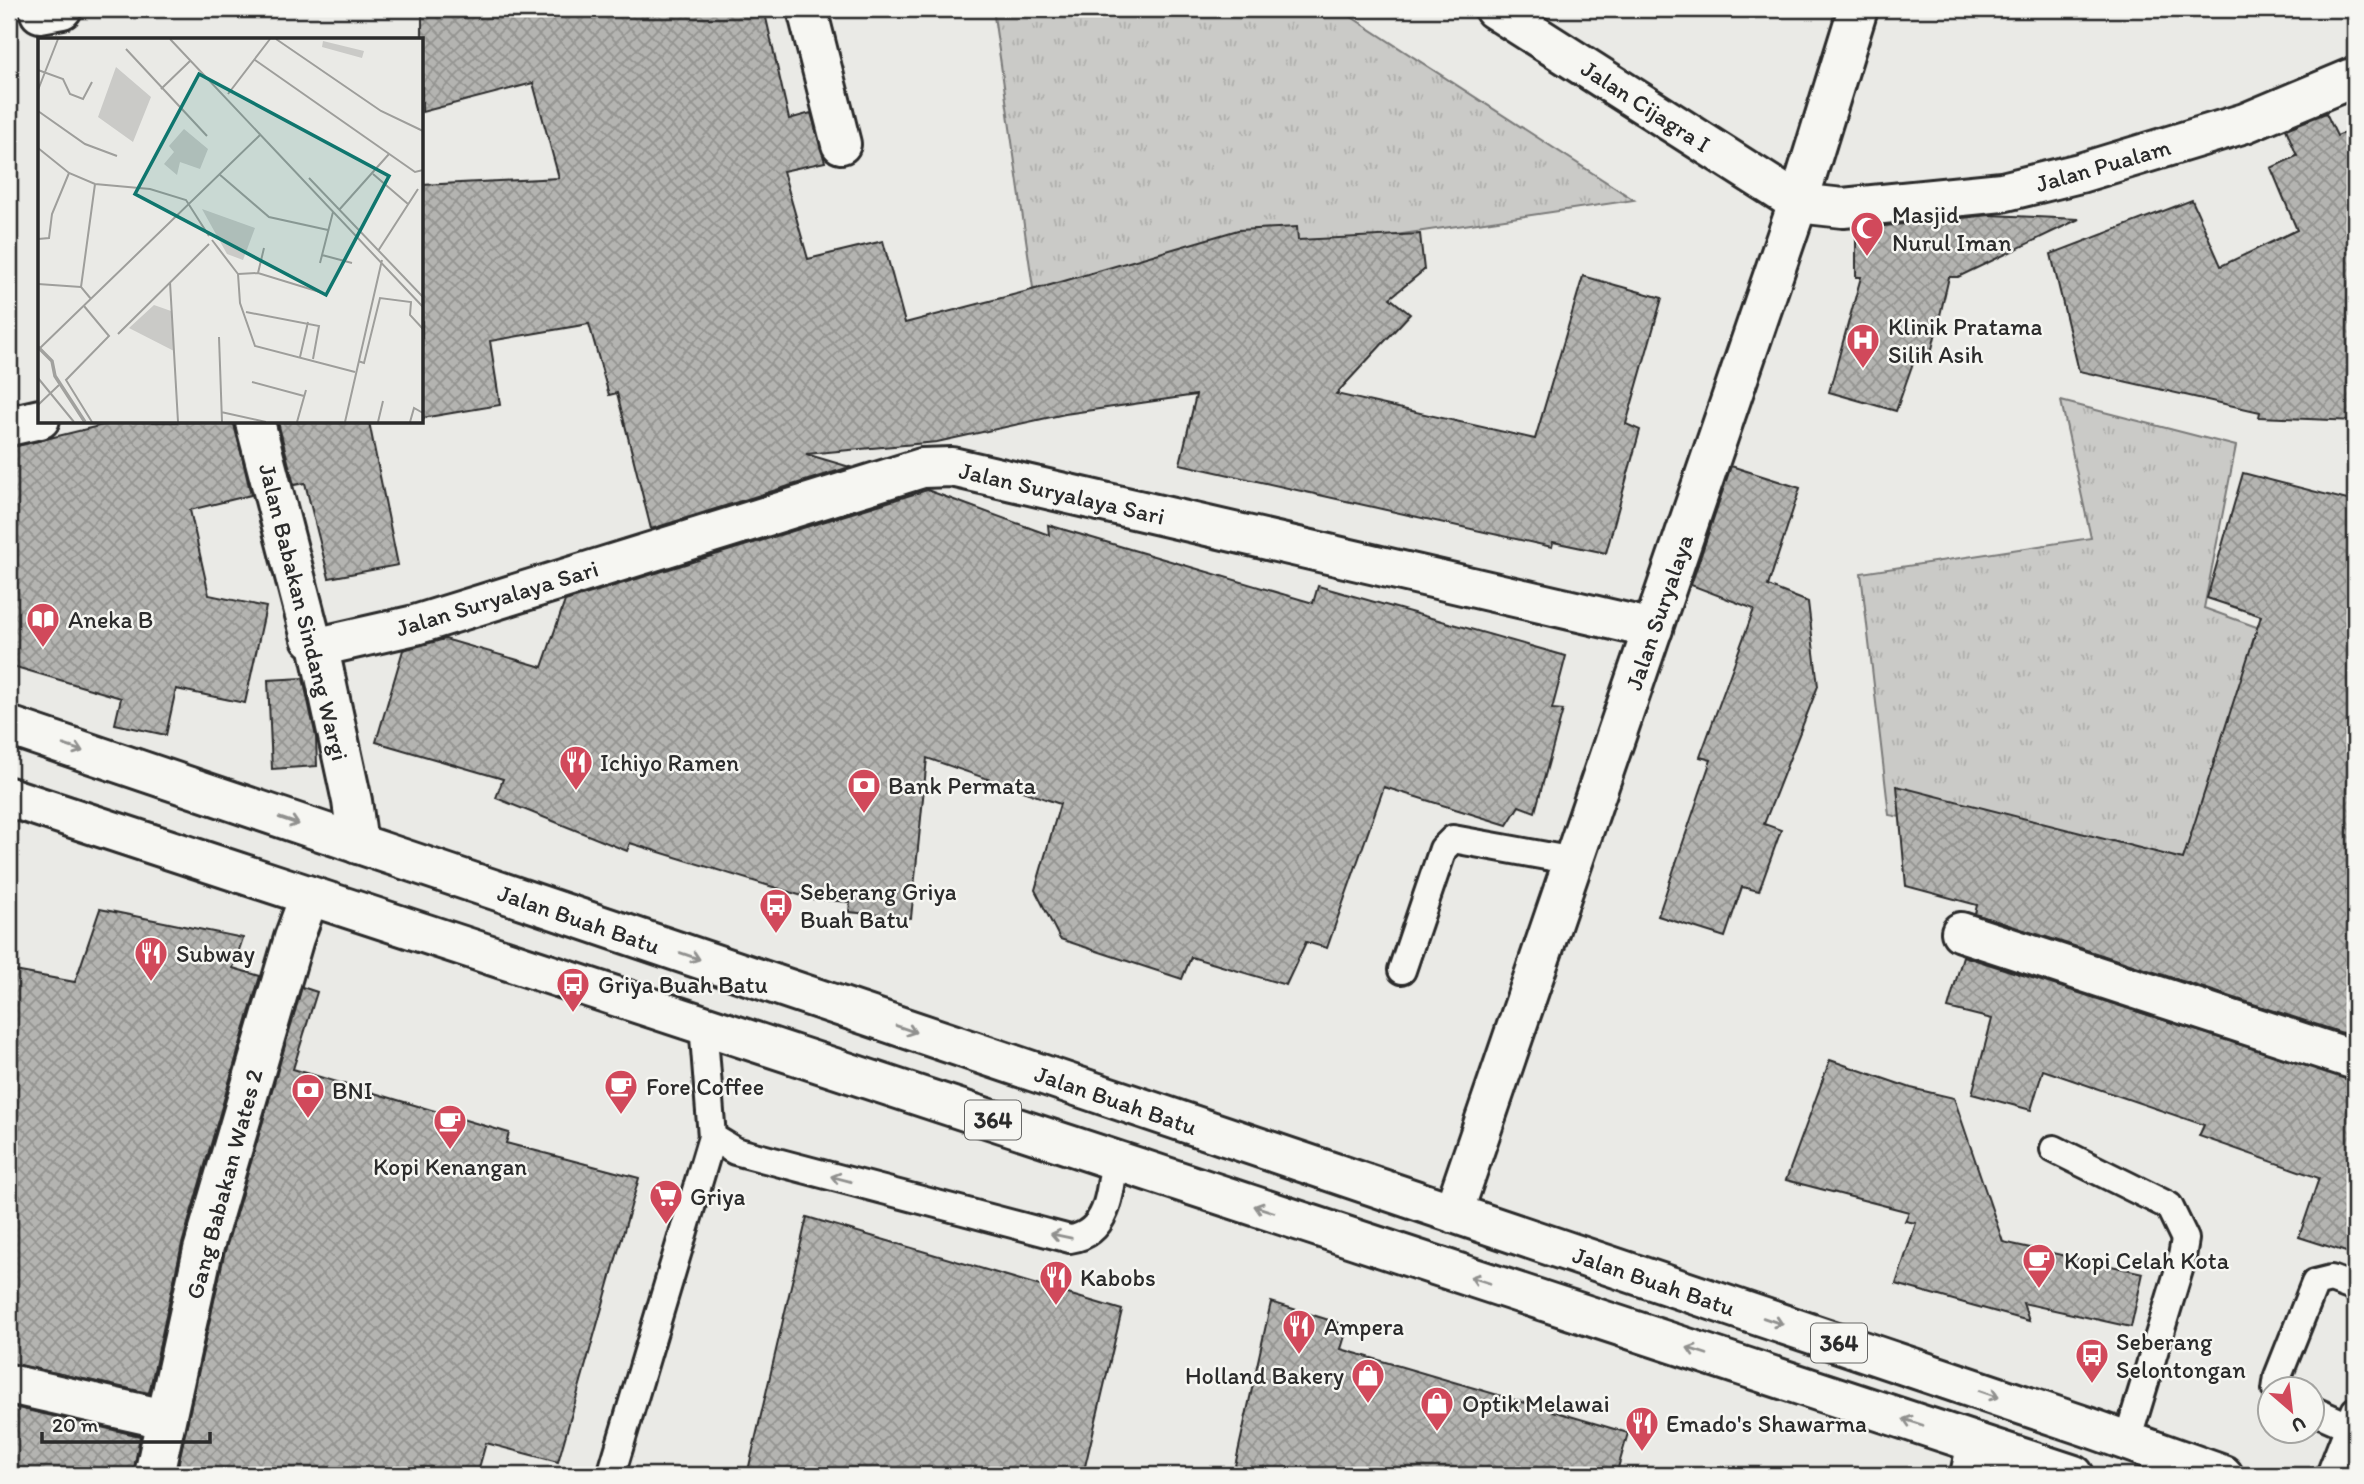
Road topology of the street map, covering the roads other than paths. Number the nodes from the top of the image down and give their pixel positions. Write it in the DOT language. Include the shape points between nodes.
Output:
graph roads {
  1 [pos="807,9"];
  2 [pos="1494,9"];
  3 [pos="1858,9"];
  4 [pos="2355,77"];
  5 [pos="841,144"];
  6 [pos="1798,203"];
  7 [pos="38,419"];
  8 [pos="256,424"];
  9 [pos="9,426"];
  10 [pos="1653,629"];
  11 [pos="318,644"];
  12 [pos="9,726"];
  13 [pos="9,797"];
  14 [pos="358,844"];
  15 [pos="1574,861"];
  16 [pos="309,897"];
  17 [pos="1961,932"];
  18 [pos="1402,970"];
  19 [pos="703,1024"];
  20 [pos="2355,1060"];
  21 [pos="712,1137"];
  22 [pos="2054,1149"];
  23 [pos="1114,1160"];
  24 [pos="1453,1213"];
  25 [pos="2355,1288"];
  26 [pos="2278,1376"];
  27 [pos="9,1384"];
  28 [pos="2326,1414"];
  29 [pos="166,1419"];
  30 [pos="2353,1422"];
  31 [pos="2127,1441"];
  32 [pos="1974,1459"];
  33 [pos="154,1475"];
  34 [pos="611,1475"];
  35 [pos="2074,1475"];
  36 [pos="2223,1475"];
  37 [pos="2330,1475"];
  1 -- 5 [label="street"];
  2 -- 6 [label="street, Jalan Cijagra I"];
  3 -- 6 [label="street, Jalan Suryalaya"];
  4 -- 6 [label="street, Jalan Pualam" via="2245,123 2002,192 1843,208"];
  6 -- 10 [label="street, Jalan Suryalaya"];
  7 -- 9 [label="street"];
  8 -- 11 [label="street, Jalan Babakan Sindang Wargi" via="311,638"];
  10 -- 11 [label="street, Jalan Suryalaya Sari" via="952,467 922,468 415,625"];
  10 -- 15 [label="street, Jalan Suryalaya"];
  11 -- 14 [label="street, Jalan Babakan Sindang Wargi"];
  12 -- 14 [label="street, Jalan Buah Batu / 364, one-way"];
  13 -- 16 [label="street, 364"];
  14 -- 24 [label="street, Jalan Buah Batu / 364, one-way"];
  15 -- 18 [label="lane" via="1454,839 1443,849"];
  15 -- 24 [label="street, Jalan Suryalaya"];
  16 -- 19 [label="street, 364"];
  16 -- 29 [label="street, Gang Babakan Wates 2" via="203,1250"];
  17 -- 20 [label="street"];
  19 -- 21 [label="lane"];
  19 -- 23 [label="street, 364"];
  23 -- 21 [label="lane, one-way" via="1110,1200 1093,1229 1070,1238 735,1150"];
  21 -- 34 [label="lane"];
  22 -- 31 [label="lane" via="2169,1206 2185,1239"];
  32 -- 23 [label="street, 364, one-way"];
  24 -- 31 [label="street, Jalan Buah Batu / 364, one-way"];
  25 -- 26 [label="lane" via="2331,1279 2315,1283"];
  27 -- 29 [label="street"];
  28 -- 30 [label="lane"];
  29 -- 33 [label="street, Gang Babakan Wates 2"];
  30 -- 37 [label="lane"];
  31 -- 36 [label="street, Jalan Buah Batu / 364"];
  32 -- 35 [label="street, 364"];
}
